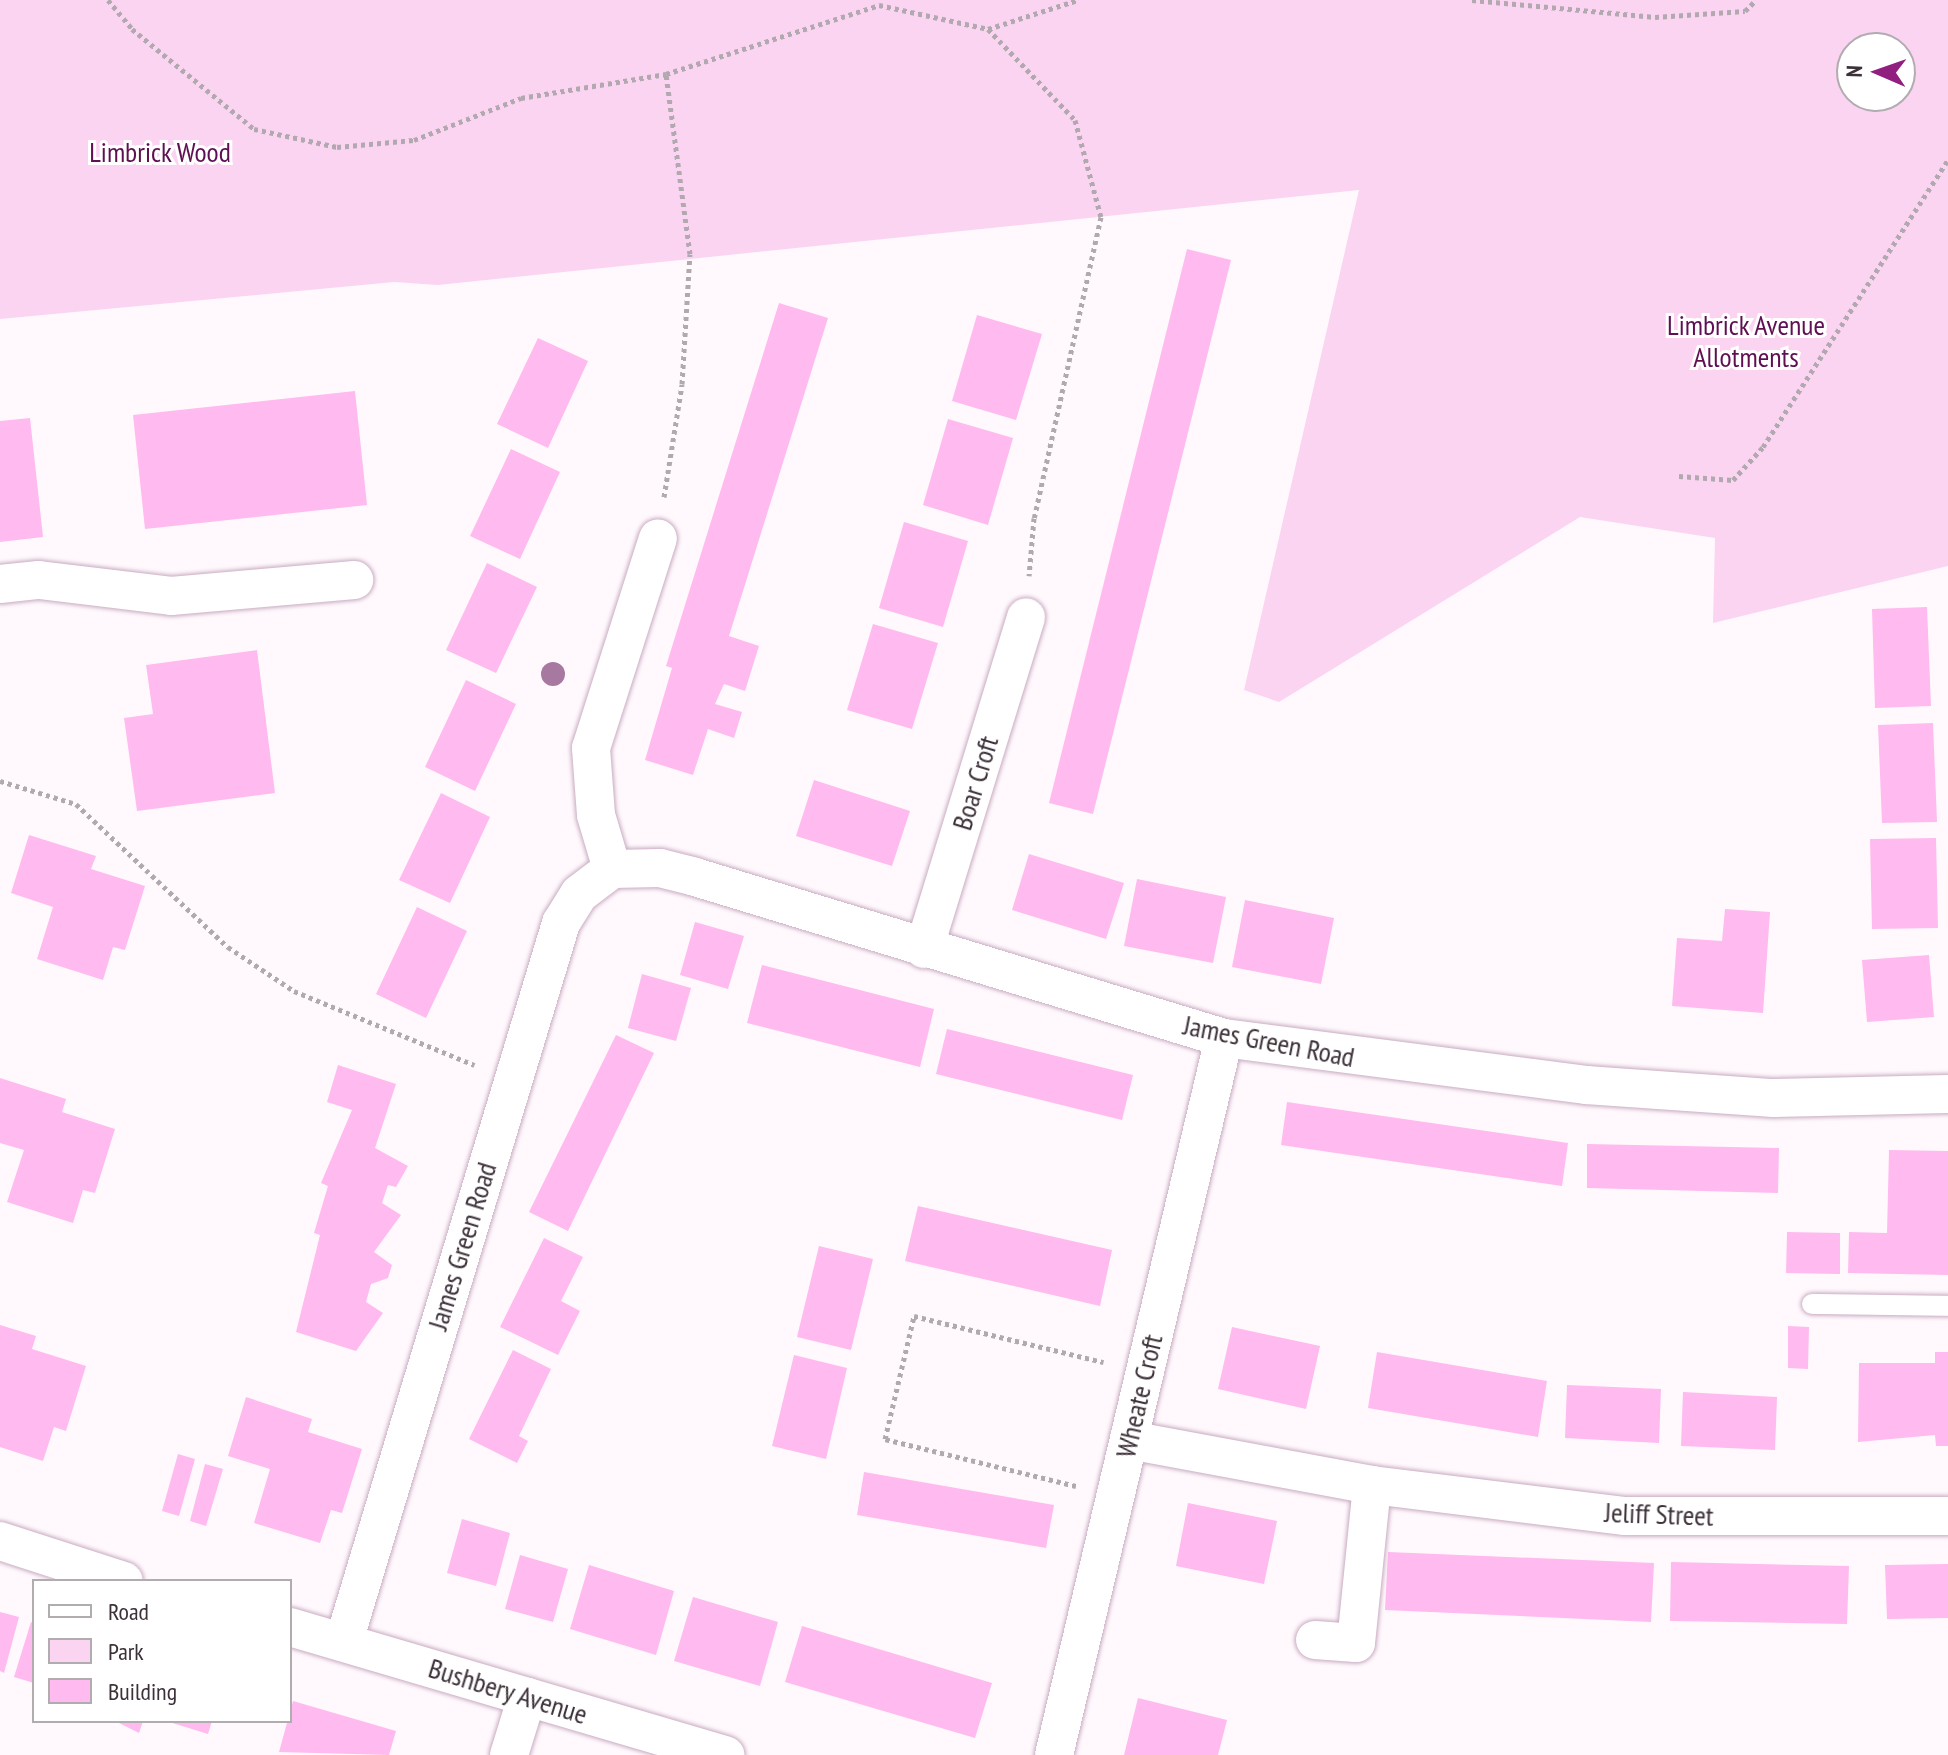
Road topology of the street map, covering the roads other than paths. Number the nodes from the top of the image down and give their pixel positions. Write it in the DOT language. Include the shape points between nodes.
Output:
graph roads {
  1 [pos="658,538"];
  2 [pos="354,580"];
  3 [pos="0,584"];
  4 [pos="1026,617"];
  5 [pos="612,869"];
  6 [pos="924,949"];
  7 [pos="1224,1038"];
  8 [pos="1948,1094"];
  9 [pos="1812,1304"];
  10 [pos="1948,1306"];
  11 [pos="1129,1440"];
  12 [pos="1372,1485"];
  13 [pos="1948,1516"];
  14 [pos="0,1541"];
  15 [pos="118,1579"];
  16 [pos="292,1628"];
  17 [pos="1315,1640"];
  18 [pos="344,1641"];
  19 [pos="527,1697"];
  20 [pos="509,1755"];
  21 [pos="726,1755"];
  22 [pos="1054,1755"];
  1 -- 5 [label="street" via="591,748 596,815"];
  2 -- 3 [label="street" via="171,596 39,580"];
  4 -- 6 [label="street, Boar Croft"];
  5 -- 6 [label="street, James Green Road" via="683,874"];
  5 -- 18 [label="street, James Green Road" via="579,894 561,923"];
  6 -- 7 [label="street, James Green Road"];
  7 -- 8 [label="street, James Green Road" via="1586,1085 1774,1098"];
  7 -- 11 [label="street, Wheate Croft"];
  9 -- 10 [label="lane"];
  11 -- 12 [label="street, Jeliff Street"];
  11 -- 22 [label="street, Wheate Croft"];
  12 -- 13 [label="street, Jeliff Street" via="1625,1516"];
  12 -- 17 [label="street" via="1356,1643"];
  14 -- 15 [label="street"];
  16 -- 18 [label="street, Bushbery Avenue"];
  18 -- 19 [label="street, Bushbery Avenue"];
  19 -- 20 [label="street"];
  19 -- 21 [label="street, Bushbery Avenue"];
}
